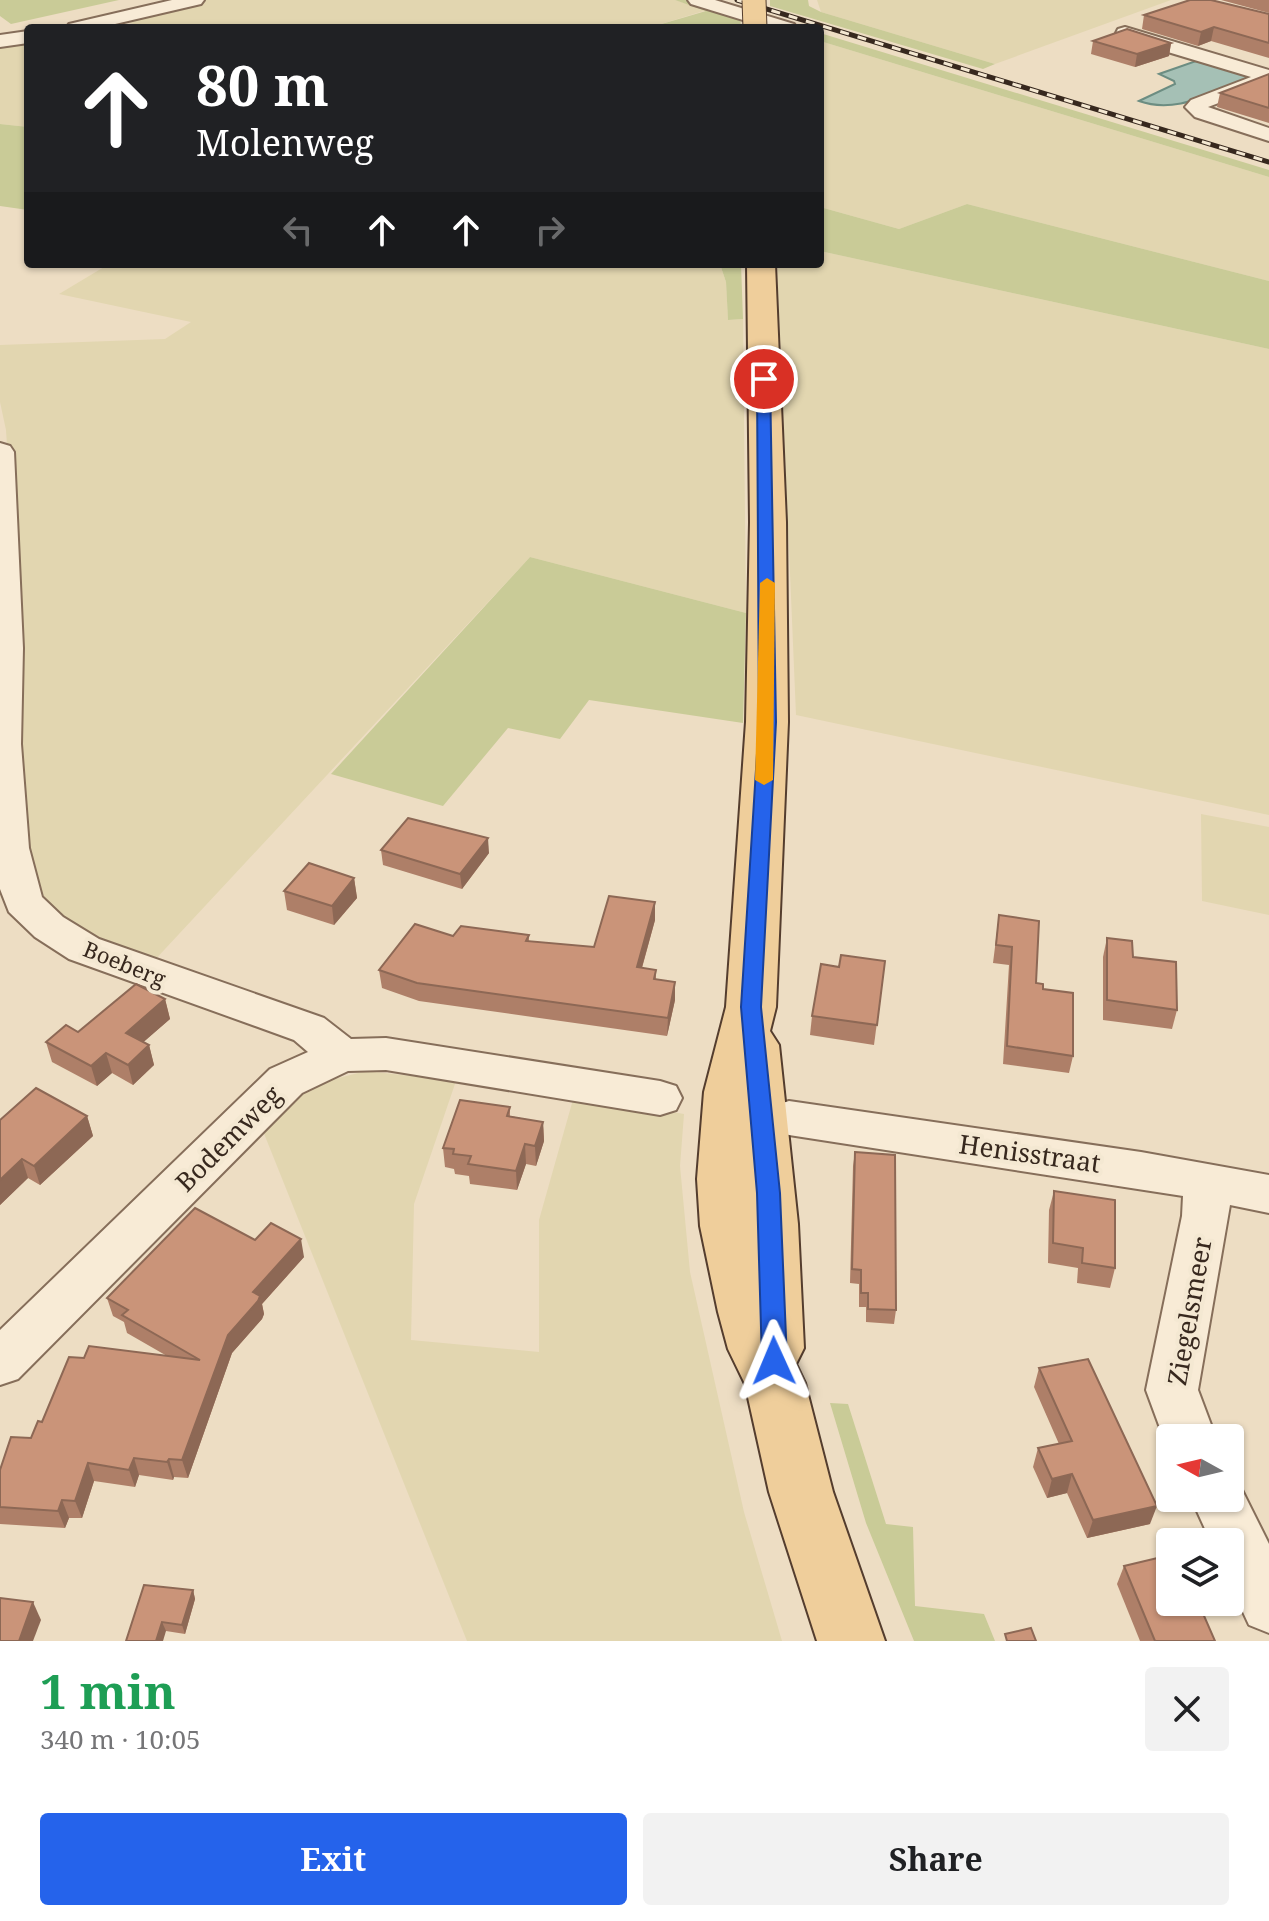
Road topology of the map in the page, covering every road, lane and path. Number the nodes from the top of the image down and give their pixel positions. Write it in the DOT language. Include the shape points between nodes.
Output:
graph roads {
  1 [pos="195,0"];
  2 [pos="697,0"];
  3 [pos="754,0"];
  4 [pos="92,24"];
  5 [pos="755,24"];
  6 [pos="775,24"];
  7 [pos="1125,33"];
  8 [pos="24,38"];
  9 [pos="0,41"];
  10 [pos="1269,76"];
  11 [pos="1269,135"];
  12 [pos="761,268"];
  13 [pos="0,452"];
  14 [pos="751,1007"];
  15 [pos="342,1055"];
  16 [pos="660,1098"];
  17 [pos="789,1118"];
  18 [pos="1207,1181"];
  19 [pos="1269,1194"];
  20 [pos="0,1363"];
  21 [pos="775,1383"];
  22 [pos="1184,1424"];
  23 [pos="1225,1512"];
  24 [pos="1269,1605"];
  25 [pos="851,1641"];
  1 -- 4 [label="street"];
  2 -- 6 [label="street"];
  3 -- 5 [label="main road, bridge"];
  7 -- 10 [label="street"];
  8 -- 9 [label="street"];
  10 -- 11 [label="street" via="1195,107"];
  12 -- 14 [label="main road" via="767,722"];
  13 -- 15 [label="street, Boeberg" via="3,744 10,848 23,902 84,949 309,1029"];
  14 -- 21 [label="main road" via="770,1224"];
  14 -- 21 [label="main road" via="730,1092 724,1179 728,1226 747,1312"];
  15 -- 16 [label="street, Bodemweg" via="386,1054"];
  15 -- 20 [label="street, Bodemweg" via="286,1081"];
  17 -- 18 [label="street, Henisstraat"];
  18 -- 19 [label="street, Henisstraat"];
  18 -- 22 [label="street, Ziegelsmeer" via="1206,1216 1172,1390"];
  21 -- 25 [label="main road" via="801,1492"];
  23 -- 24 [label="street"];
}
